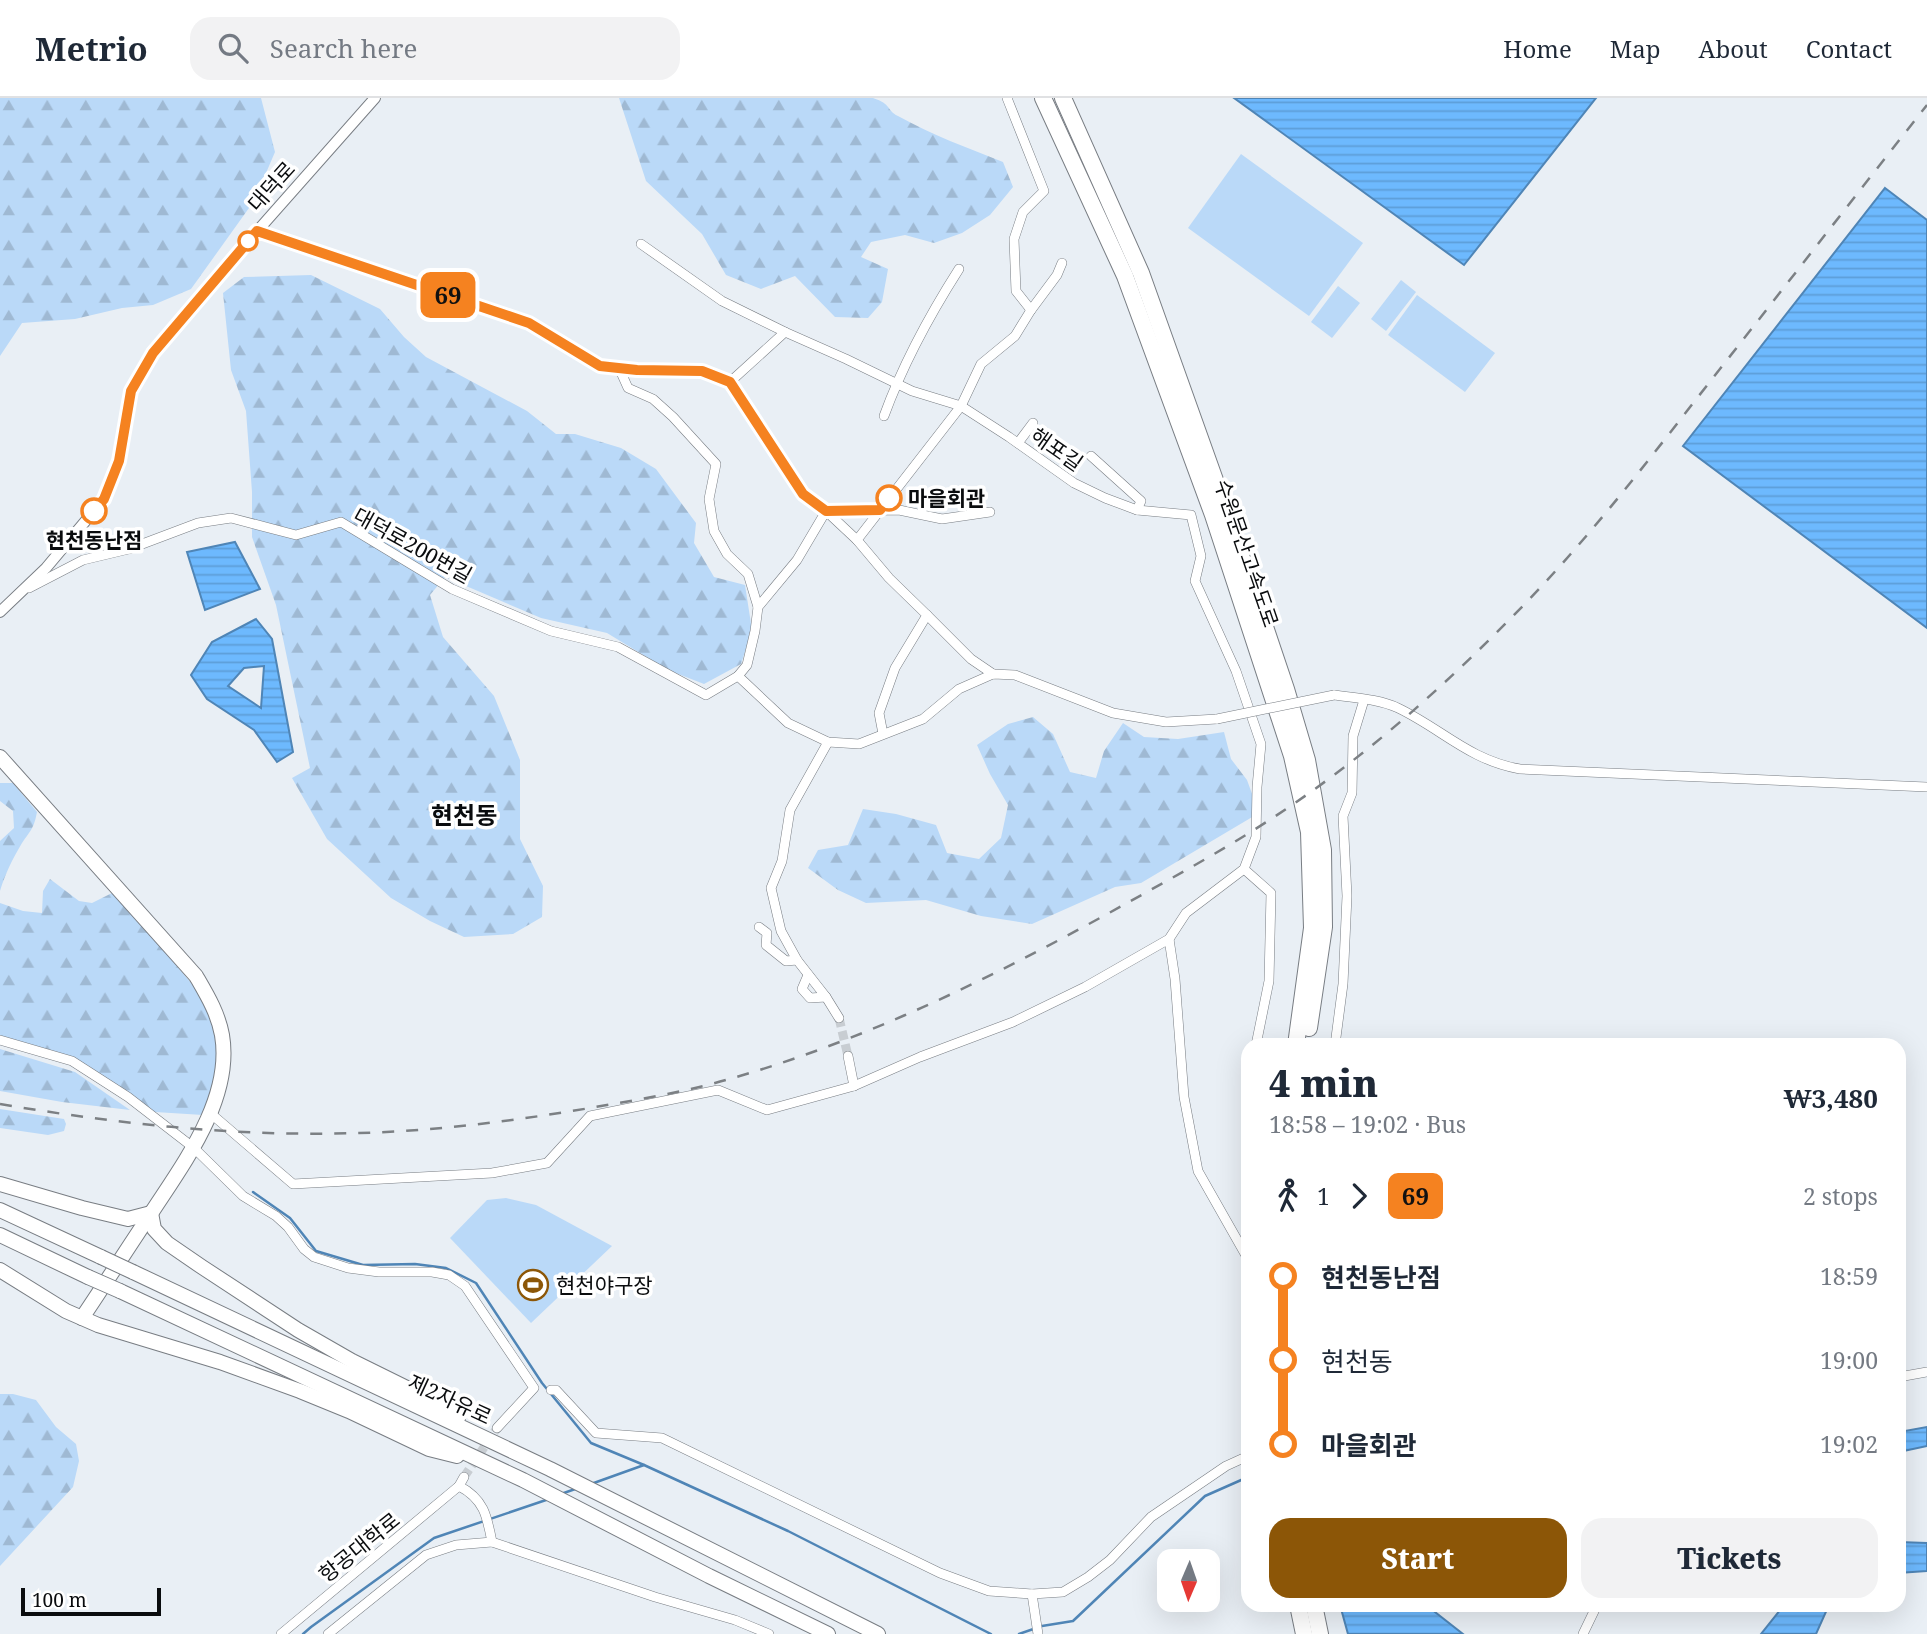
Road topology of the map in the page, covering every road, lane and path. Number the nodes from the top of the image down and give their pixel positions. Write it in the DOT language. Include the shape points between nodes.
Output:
graph roads {
  1 [pos="375,98"];
  2 [pos="1007,98"];
  3 [pos="1043,98"];
  4 [pos="1063,98"];
  5 [pos="257,231"];
  6 [pos="641,244"];
  7 [pos="1062,262"];
  8 [pos="959,269"];
  9 [pos="1031,310"];
  10 [pos="785,332"];
  11 [pos="619,368"];
  12 [pos="730,382"];
  13 [pos="896,384"];
  14 [pos="961,406"];
  15 [pos="884,416"];
  16 [pos="1033,423"];
  17 [pos="1018,443"];
  18 [pos="1091,456"];
  19 [pos="1137,509"];
  20 [pos="880,510"];
  21 [pos="826,511"];
  22 [pos="990,512"];
  23 [pos="857,541"];
  24 [pos="21,592"];
  25 [pos="758,607"];
  26 [pos="0,612"];
  27 [pos="927,615"];
  28 [pos="993,674"];
  29 [pos="738,676"];
  30 [pos="1364,699"];
  31 [pos="883,734"];
  32 [pos="828,742"];
  33 [pos="0,757"];
  34 [pos="1927,787"];
  35 [pos="1244,869"];
  36 [pos="759,926"];
  37 [pos="1169,939"];
  38 [pos="797,960"];
  39 [pos="839,1018"];
  40 [pos="1257,1038"];
  41 [pos="1297,1038"];
  42 [pos="1308,1038"];
  43 [pos="1336,1038"];
  44 [pos="0,1041"];
  45 [pos="848,1056"];
  46 [pos="854,1086"];
  47 [pos="209,1112"];
  48 [pos="194,1148"];
  49 [pos="0,1184"];
  50 [pos="0,1210"];
  51 [pos="151,1213"];
  52 [pos="0,1235"];
  53 [pos="1241,1247"];
  54 [pos="0,1270"];
  55 [pos="82,1318"];
  56 [pos="1927,1372"];
  57 [pos="1906,1376"];
  58 [pos="551,1390"];
  59 [pos="497,1427"];
  60 [pos="503,1448"];
  61 [pos="1241,1459"];
  62 [pos="492,1465"];
  63 [pos="492,1542"];
  64 [pos="1032,1594"];
  65 [pos="1299,1612"];
  66 [pos="1315,1612"];
  67 [pos="1594,1612"];
  68 [pos="281,1634"];
  69 [pos="328,1634"];
  70 [pos="769,1634"];
  71 [pos="828,1634"];
  72 [pos="878,1634"];
  73 [pos="1038,1634"];
  74 [pos="1304,1634"];
  75 [pos="1320,1634"];
  76 [pos="1583,1634"];
  1 -- 5 [label="street, 대덕로"];
  2 -- 9 [label="street" via="1044,191 1023,212 1014,239 1016,291"];
  3 -- 41 [label="highway, 수원문산고속도로" via="1129,289 1213,514 1293,756 1309,832 1312,928"];
  4 -- 42 [label="highway, 수원문산고속도로" via="1141,273 1307,761 1323,850 1324,927"];
  5 -- 11 [label="street" via="529,323 600,366"];
  5 -- 24 [label="street, 대덕로" via="153,353 131,391 119,461 104,499"];
  6 -- 10 [label="street, 해포길" via="722,301"];
  7 -- 9 [label="street"];
  8 -- 13 [label="street" via="933,309"];
  9 -- 14 [label="street" via="1015,336 981,365"];
  10 -- 12 [label="street"];
  10 -- 13 [label="street, 해포길"];
  11 -- 12 [label="street" via="702,371"];
  11 -- 25 [label="street" via="628,388 653,399 674,417 716,464 709,499 714,531 727,554 748,573"];
  12 -- 21 [label="street" via="803,494"];
  13 -- 14 [label="street, 해포길"];
  13 -- 15 [label="street"];
  14 -- 17 [label="street, 해포길"];
  14 -- 20 [label="street"];
  16 -- 17 [label="street"];
  17 -- 19 [label="street, 해포길" via="1074,483"];
  18 -- 19 [label="street, 해포길" via="1141,501"];
  19 -- 35 [label="street, 해포길" via="1191,515 1201,556 1195,581 1236,671 1261,744 1256,837"];
  20 -- 21 [label="street"];
  20 -- 22 [label="street" via="942,519"];
  20 -- 23 [label="street"];
  21 -- 23 [label="street"];
  21 -- 25 [label="street" via="797,560"];
  23 -- 27 [label="street"];
  24 -- 26 [label="street, 대덕로"];
  24 -- 29 [label="street, 대덕로200번길" via="83,559 129,549 198,523 231,518 296,536 341,522 452,589 551,631 618,647 706,695"];
  25 -- 29 [label="street" via="747,664"];
  27 -- 28 [label="street"];
  27 -- 31 [label="street" via="895,668 880,713"];
  28 -- 30 [label="street, bridge" via="1015,674 1113,713 1166,722 1217,719 1334,695"];
  28 -- 31 [label="street" via="959,689 923,719"];
  29 -- 32 [label="street" via="788,723"];
  30 -- 34 [label="street" via="1397,708 1474,755 1500,765"];
  30 -- 43 [label="street" via="1353,736 1352,793 1343,816 1347,896"];
  31 -- 32 [label="street" via="859,744"];
  32 -- 38 [label="street" via="790,810 782,861 771,888 780,932"];
  33 -- 47 [label="highway" via="196,976 213,1005 222,1035 223,1068"];
  35 -- 37 [label="street" via="1186,913"];
  35 -- 40 [label="street" via="1271,893 1269,981"];
  36 -- 38 [label="street" via="767,933 766,945 786,961"];
  37 -- 46 [label="street" via="1013,1022"];
  37 -- 53 [label="street" via="1184,1097 1198,1171"];
  38 -- 39 [label="street"];
  44 -- 48 [label="street" via="72,1060"];
  45 -- 46 [label="street"];
  46 -- 47 [label="street" via="767,1110 718,1090 590,1116 547,1163 492,1172 293,1184"];
  47 -- 48 [label="highway"];
  48 -- 51 [label="highway"];
  48 -- 59 [label="street" via="243,1196 276,1216 314,1257 348,1268 449,1275 465,1286 534,1388"];
  49 -- 51 [label="highway" via="128,1219"];
  50 -- 60 [label="highway, 제2자유로, bridge"];
  51 -- 55 [label="highway"];
  51 -- 60 [label="highway" via="154,1229 202,1267 298,1330 429,1399"];
  52 -- 62 [label="highway, 제2자유로, bridge"];
  54 -- 55 [label="highway"];
  55 -- 62 [label="highway" via="300,1391 429,1449"];
  56 -- 57 [label="street"];
  58 -- 64 [label="street" via="596,1433 662,1438 940,1573 989,1591"];
  60 -- 72 [label="highway, 제2자유로"];
  61 -- 64 [label="street" via="1151,1517 1088,1577 1063,1592"];
  62 -- 71 [label="highway, 제2자유로"];
  63 -- 68 [label="street, 항공대학로" via="480,1501 461,1481"];
  63 -- 69 [label="street" via="456,1545 426,1555"];
  63 -- 70 [label="street"];
  64 -- 73 [label="street"];
  65 -- 74 [label="highway"];
  66 -- 75 [label="highway"];
  67 -- 76 [label="street"];
}
